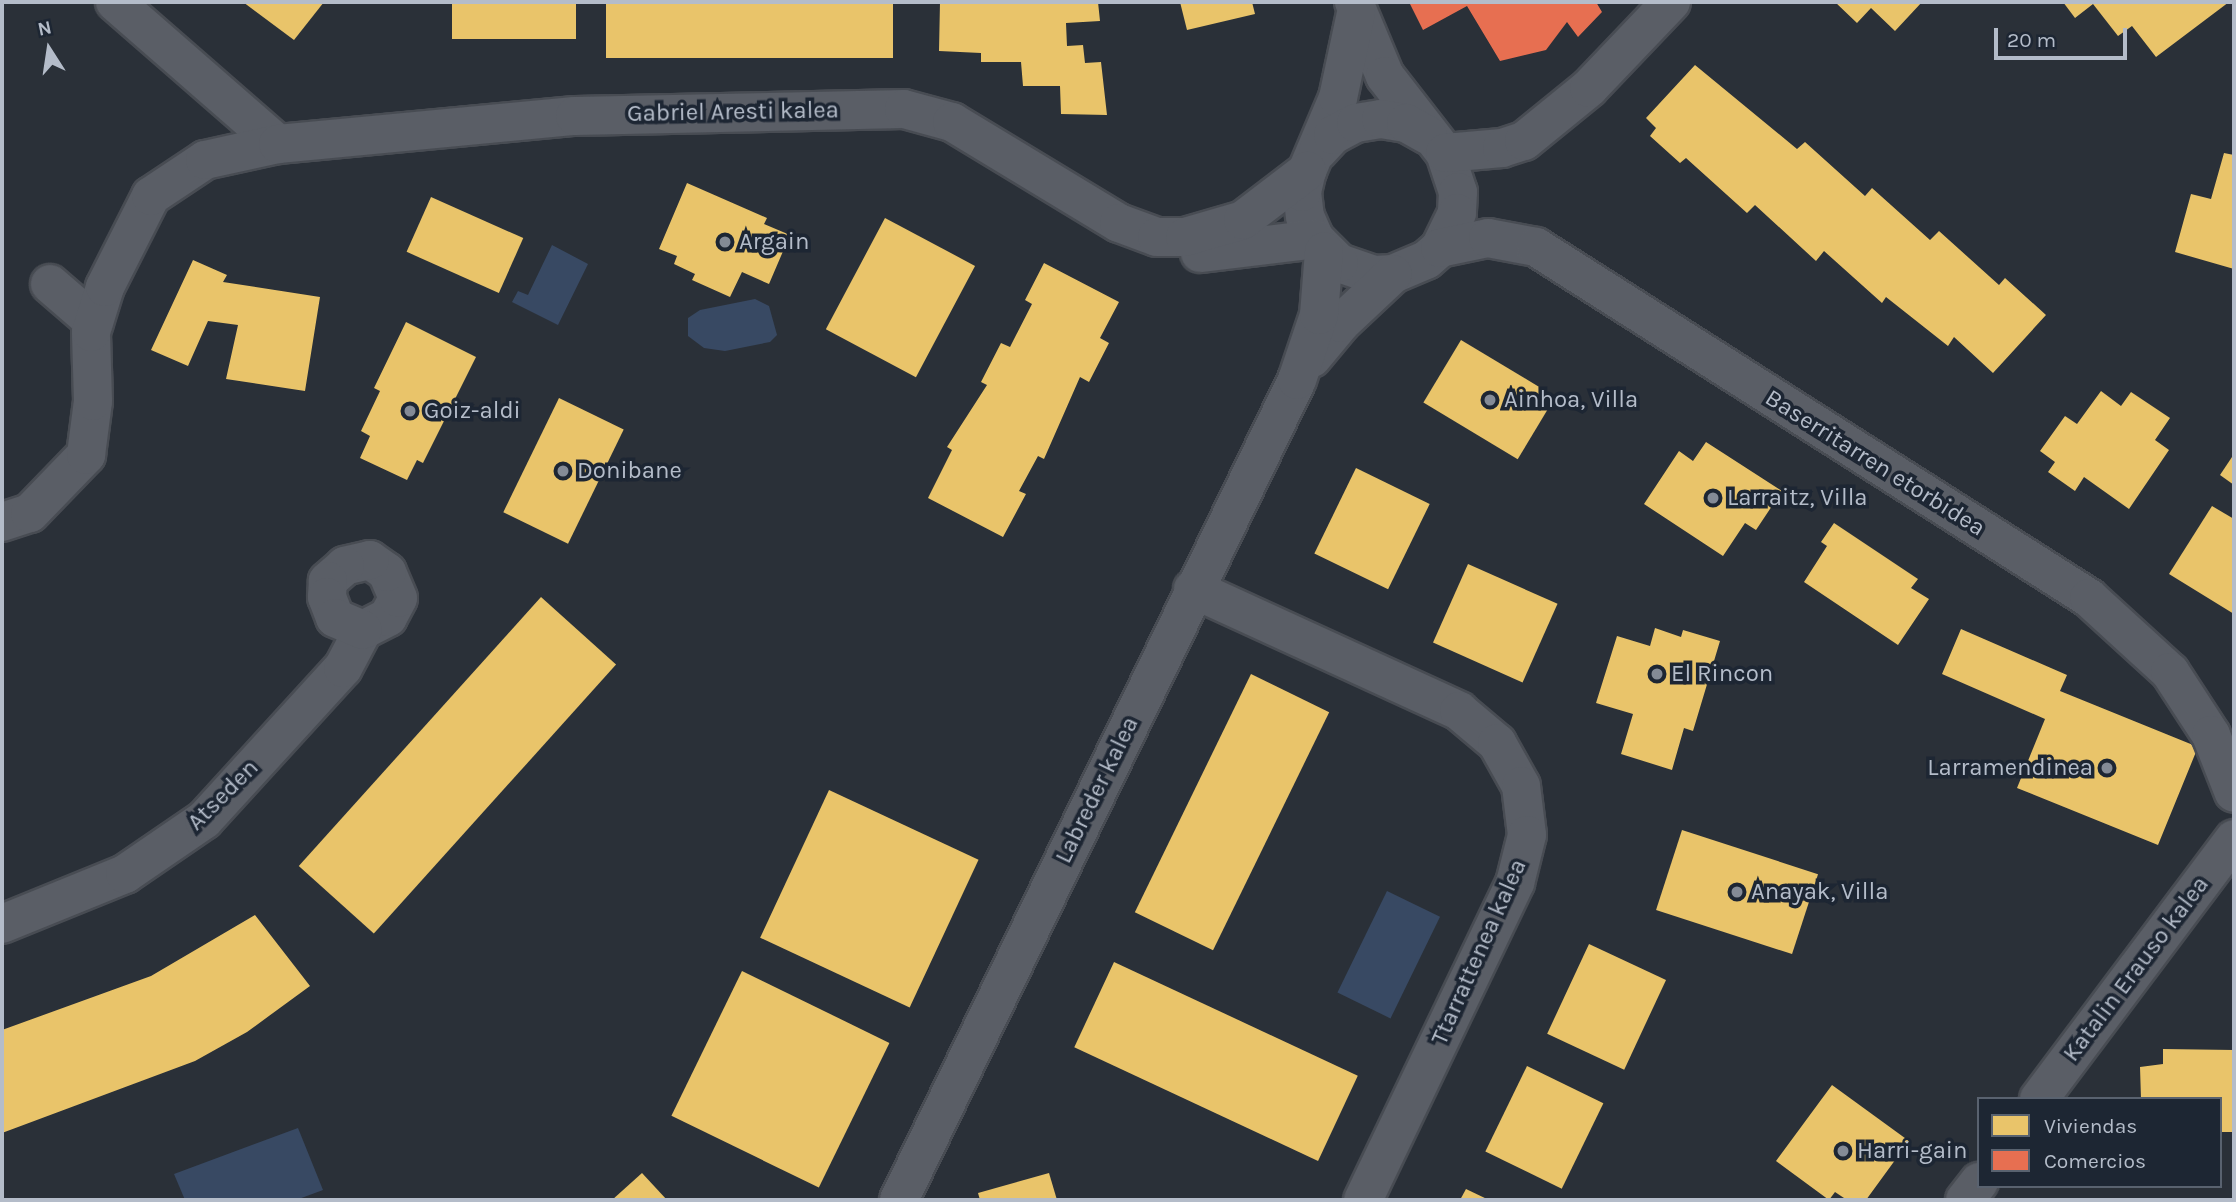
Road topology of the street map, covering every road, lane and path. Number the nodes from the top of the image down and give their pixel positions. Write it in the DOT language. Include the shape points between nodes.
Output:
graph roads {
  1 [pos="115,2"];
  2 [pos="1671,2"];
  3 [pos="1355,7"];
  4 [pos="1436,144"];
  5 [pos="278,145"];
  6 [pos="1313,161"];
  7 [pos="1320,245"];
  8 [pos="1440,248"];
  9 [pos="1152,249"];
  10 [pos="1393,274"];
  11 [pos="50,284"];
  12 [pos="94,322"];
  13 [pos="1297,380"];
  14 [pos="2,522"];
  15 [pos="1193,589"];
  16 [pos="363,630"];
  17 [pos="2234,793"];
  18 [pos="2234,839"];
  19 [pos="2,924"];
  20 [pos="2040,1097"];
  21 [pos="1977,1185"];
  22 [pos="899,1200"];
  23 [pos="1363,1200"];
  24 [pos="1965,1200"];
  1 -- 5 [label="street"];
  2 -- 4 [label="street" via="1589,88 1524,141 1502,148"];
  3 -- 4 [label="street" via="1385,76"];
  3 -- 6 [label="street" via="1342,82"];
  4 -- 6 [label="street" via="1406,123 1368,121 1334,135"];
  4 -- 8 [label="street" via="1458,192 1457,212"];
  5 -- 9 [label="street, Gabriel Aresti kalea" via="575,116 904,109 952,122 1119,223"];
  5 -- 12 [label="street, Gabriel Aresti kalea" via="205,160 151,196 105,287"];
  6 -- 7 [label="street" via="1303,192 1305,217"];
  6 -- 9 [label="street, Gabriel Aresti kalea" via="1242,220"];
  7 -- 9 [label="street, Gabriel Aresti kalea"];
  7 -- 10 [label="street, Baserritarren etorbidea" via="1356,271"];
  7 -- 13 [label="street, Labreder kalea" via="1319,316"];
  8 -- 10 [label="street, Baserritarren etorbidea" via="1426,260"];
  8 -- 17 [label="street, Baserritarren etorbidea" via="1488,238 1536,247 2089,598 2170,672 2211,735"];
  10 -- 13 [label="street, Labreder kalea" via="1341,323"];
  11 -- 12 [label="street"];
  12 -- 14 [label="street, Gabriel Aresti kalea" via="86,455 30,513"];
  13 -- 15 [label="street, Labreder kalea"];
  15 -- 22 [label="street, Labreder kalea"];
  15 -- 23 [label="street, Ttarrattenea kalea" via="1459,711 1497,743 1521,786 1527,835 1515,883"];
  16 -- 19 [label="street, Atseden" via="343,668 204,820 125,874"];
  18 -- 20 [label="street, Katalin Erauso kalea"];
  21 -- 24 [label="street"];
}
